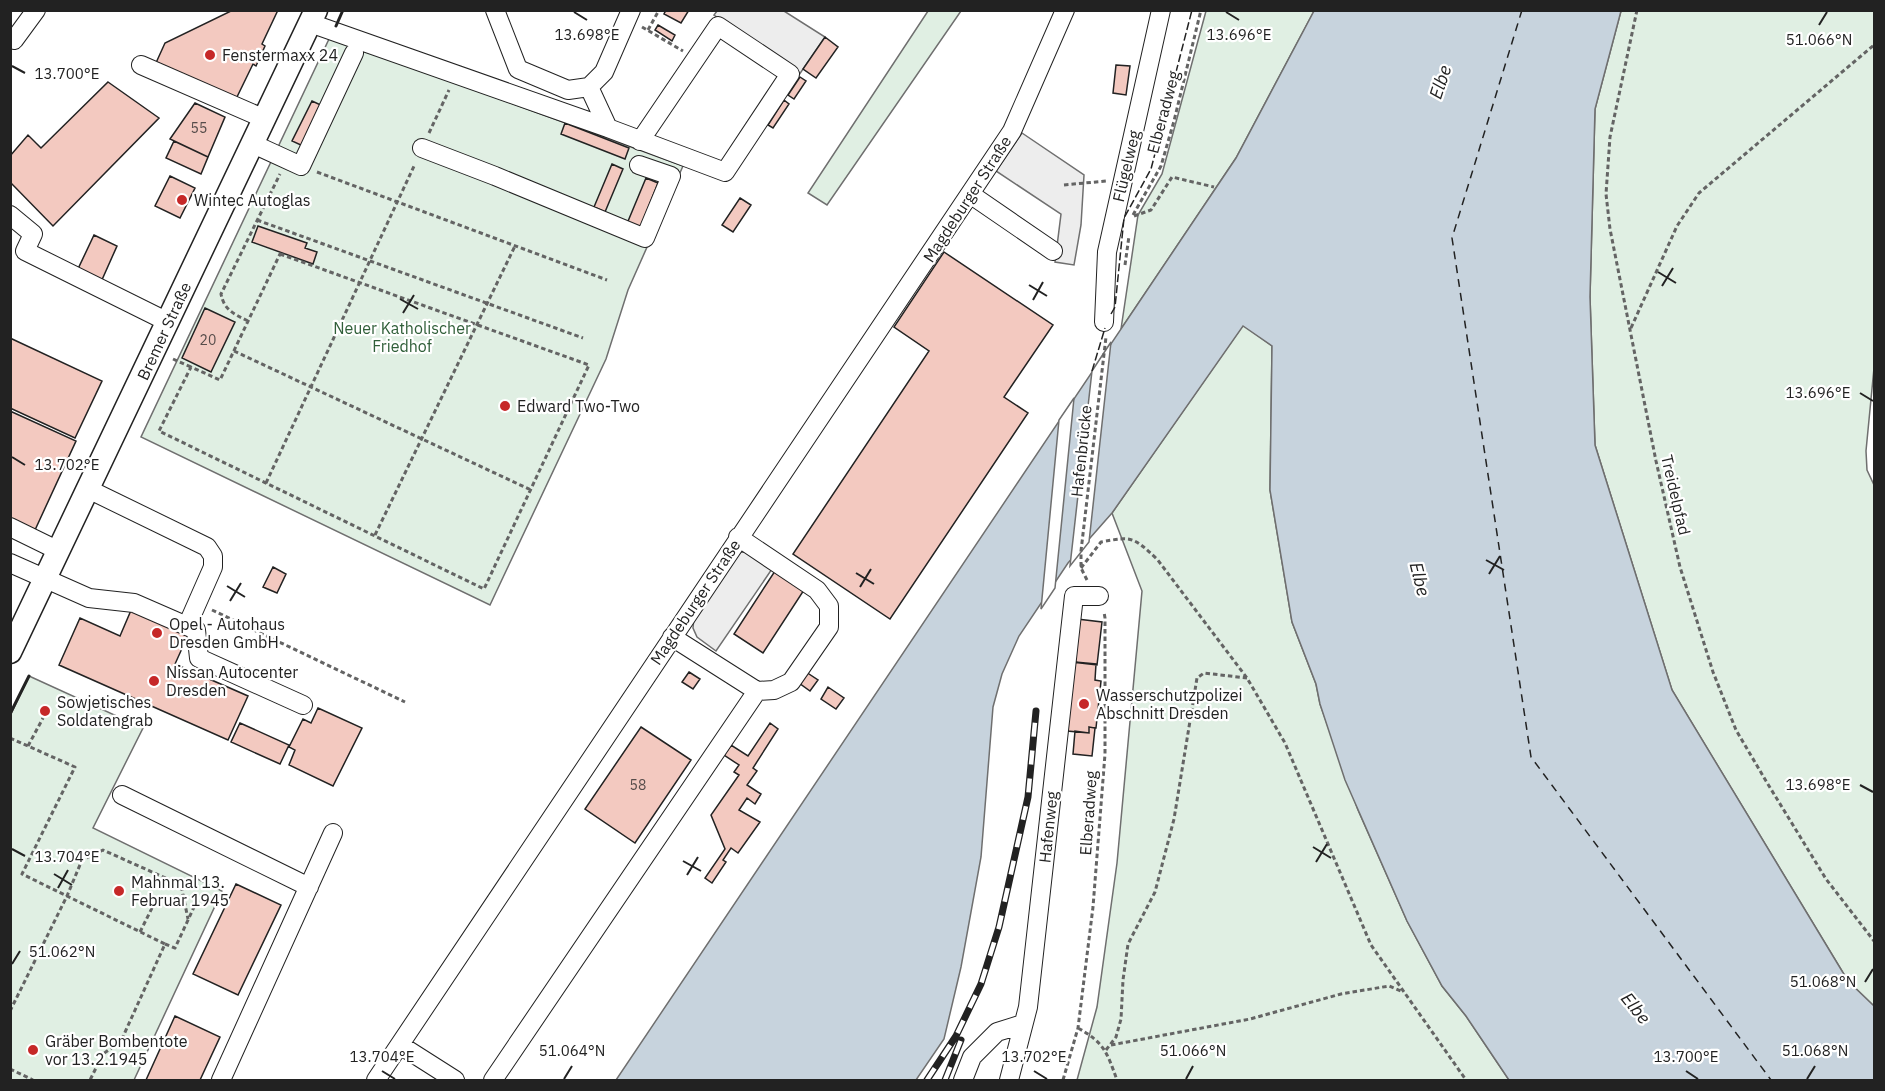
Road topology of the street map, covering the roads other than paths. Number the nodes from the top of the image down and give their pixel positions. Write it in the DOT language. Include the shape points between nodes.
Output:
graph roads {
  1 [pos="36,10"];
  2 [pos="495,10"];
  3 [pos="1065,10"];
  4 [pos="1161,10"];
  5 [pos="629,15"];
  6 [pos="313,17"];
  7 [pos="10,37"];
  8 [pos="354,53"];
  9 [pos="141,65"];
  10 [pos="590,87"];
  11 [pos="265,119"];
  12 [pos="608,128"];
  13 [pos="640,141"];
  14 [pos="253,144"];
  15 [pos="422,148"];
  16 [pos="639,165"];
  17 [pos="970,194"];
  18 [pos="10,215"];
  19 [pos="1053,251"];
  20 [pos="168,322"];
  21 [pos="1105,328"];
  22 [pos="88,489"];
  23 [pos="10,527"];
  24 [pos="738,537"];
  25 [pos="59,551"];
  26 [pos="10,563"];
  27 [pos="46,579"];
  28 [pos="1099,596"];
  29 [pos="187,626"];
  30 [pos="672,637"];
  31 [pos="10,652"];
  32 [pos="757,691"];
  33 [pos="303,705"];
  34 [pos="122,795"];
  35 [pos="333,833"];
  36 [pos="309,887"];
  37 [pos="1023,1024"];
  38 [pos="400,1045"];
  39 [pos="221,1080"];
  40 [pos="376,1080"];
  41 [pos="455,1080"];
  42 [pos="493,1080"];
  43 [pos="963,1080"];
  44 [pos="1009,1080"];
  1 -- 7 [label="street" via="14,40"];
  2 -- 10 [label="street" via="518,69 568,90"];
  3 -- 17 [label="street, Magdeburger Straße" via="1016,124"];
  4 -- 21 [label="street, Flügelweg" via="1107,252"];
  5 -- 10 [label="street" via="604,72"];
  6 -- 11 [label="main road, Bremer Straße"];
  6 -- 12 [label="street"];
  8 -- 14 [label="street" via="294,163"];
  9 -- 11 [label="street"];
  10 -- 12 [label="street"];
  11 -- 14 [label="main road, Bremer Straße"];
  12 -- 13 [label="street"];
  13 -- 13 [label="street" via="724,172 790,74 718,26"];
  14 -- 20 [label="main road, Bremer Straße"];
  15 -- 16 [label="street" via="645,238 670,176"];
  17 -- 19 [label="street"];
  17 -- 24 [label="street, Magdeburger Straße"];
  18 -- 20 [label="street" via="33,234 25,251"];
  20 -- 22 [label="main road, Bremer Straße"];
  22 -- 25 [label="main road, Bremer Straße"];
  22 -- 29 [label="street" via="207,547 213,555 213,567"];
  23 -- 25 [label="street"];
  24 -- 30 [label="street, Magdeburger Straße"];
  24 -- 32 [label="street" via="817,590 830,614 829,627 791,682 774,690"];
  25 -- 27 [label="main road, Bremer Straße"];
  26 -- 27 [label="street"];
  27 -- 29 [label="street" via="89,598 134,603"];
  27 -- 31 [label="main road, Bremer Straße"];
  28 -- 37 [label="street, Hafenweg" via="1074,596"];
  29 -- 33 [label="street" via="196,630 199,657"];
  30 -- 32 [label="street"];
  30 -- 38 [label="street, Magdeburger Straße"];
  32 -- 42 [label="street"];
  34 -- 36 [label="street"];
  35 -- 36 [label="street"];
  36 -- 39 [label="street"];
  37 -- 43 [label="street" via="997,1032 972,1057"];
  37 -- 44 [label="street, Hafenweg"];
  38 -- 40 [label="street, Magdeburger Straße"];
  38 -- 41 [label="street"];
}
